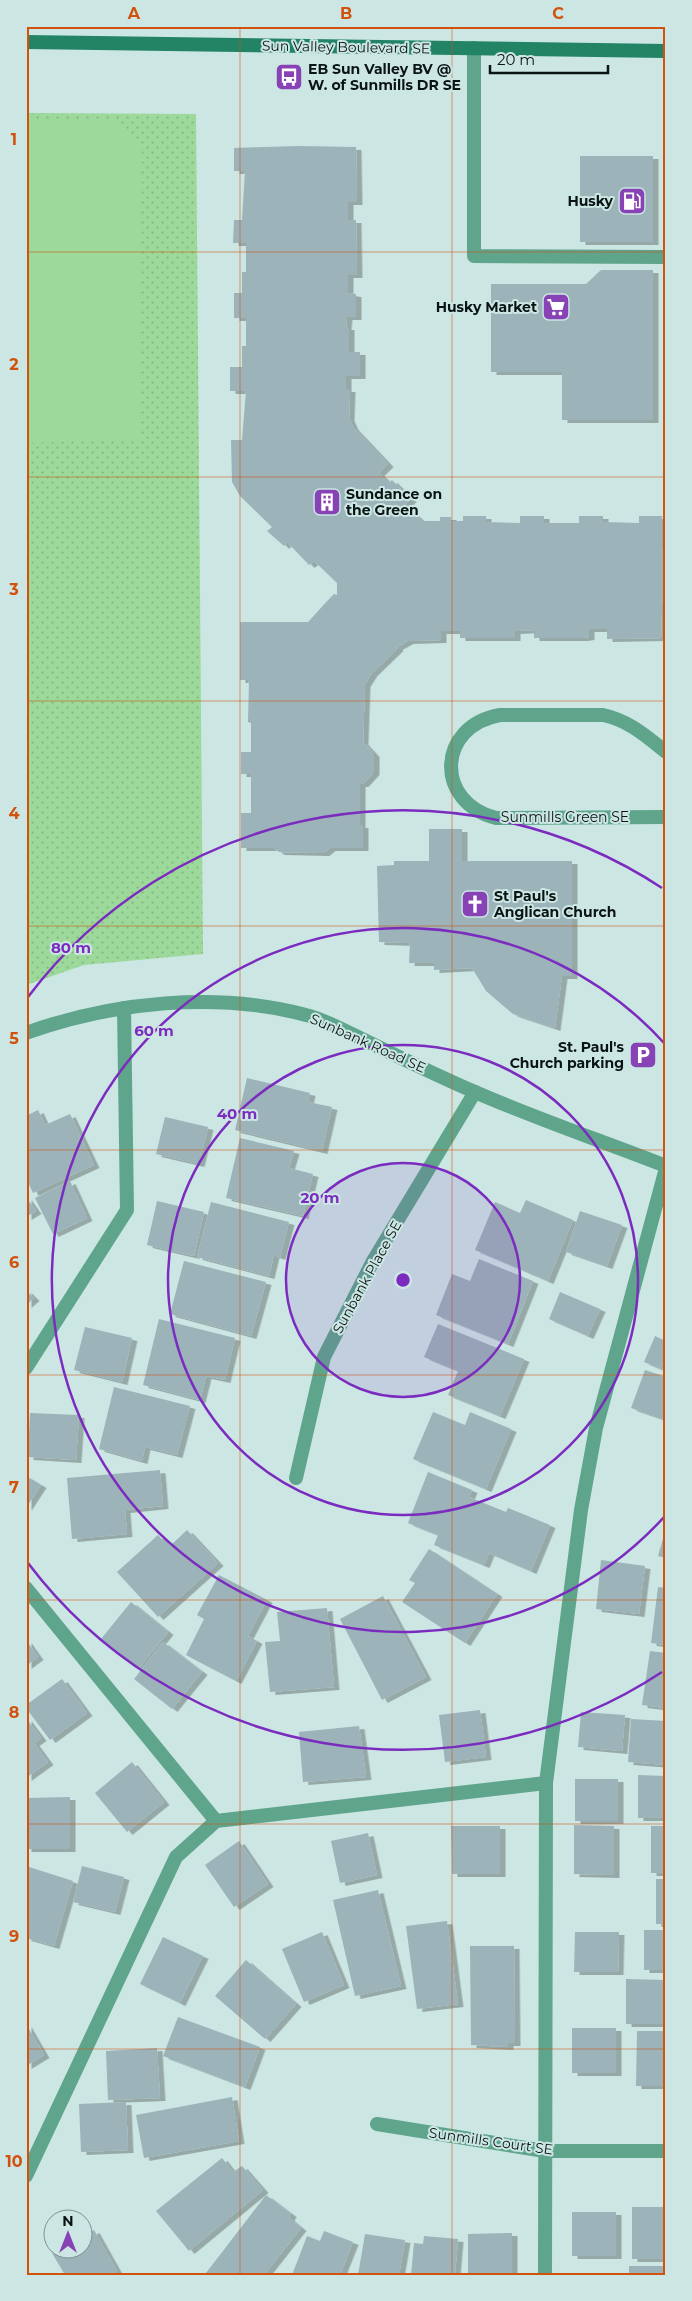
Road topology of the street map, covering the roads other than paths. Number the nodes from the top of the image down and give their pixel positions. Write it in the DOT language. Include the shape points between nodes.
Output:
graph roads {
  1 [pos="26,42"];
  2 [pos="474,48"];
  3 [pos="666,51"];
  4 [pos="666,257"];
  5 [pos="666,752"];
  6 [pos="666,817"];
  7 [pos="124,1008"];
  8 [pos="26,1033"];
  9 [pos="474,1092"];
  10 [pos="666,1167"];
  11 [pos="26,1368"];
  12 [pos="296,1478"];
  13 [pos="26,1588"];
  14 [pos="546,1783"];
  15 [pos="216,1821"];
  16 [pos="377,2124"];
  17 [pos="545,2151"];
  18 [pos="666,2151"];
  19 [pos="26,2176"];
  20 [pos="545,2275"];
  1 -- 2 [label="main road, Sun Valley Boulevard SE"];
  2 -- 3 [label="main road, Sun Valley Boulevard SE"];
  2 -- 4 [label="street" via="474,256"];
  5 -- 6 [label="street, Sunmills Green SE" via="638,729 618,718 603,715 500,715 485,718 460,736 451,764 452,780 468,806 496,818"];
  7 -- 8 [label="street, Sunbank Road SE" via="86,1015"];
  7 -- 9 [label="street, Sunbank Road SE" via="216,1003 307,1015"];
  7 -- 11 [label="street" via="127,1210"];
  9 -- 10 [label="street, Sunbank Road SE"];
  9 -- 12 [label="street, Sunbank Place SE" via="373,1261 324,1357"];
  10 -- 14 [label="street" via="596,1428 581,1510"];
  13 -- 15 [label="street"];
  14 -- 15 [label="street"];
  14 -- 17 [label="street"];
  15 -- 19 [label="street" via="176,1856"];
  16 -- 17 [label="street, Sunmills Court SE"];
  17 -- 18 [label="street, Sunmills Court SE"];
  17 -- 20 [label="street"];
}
